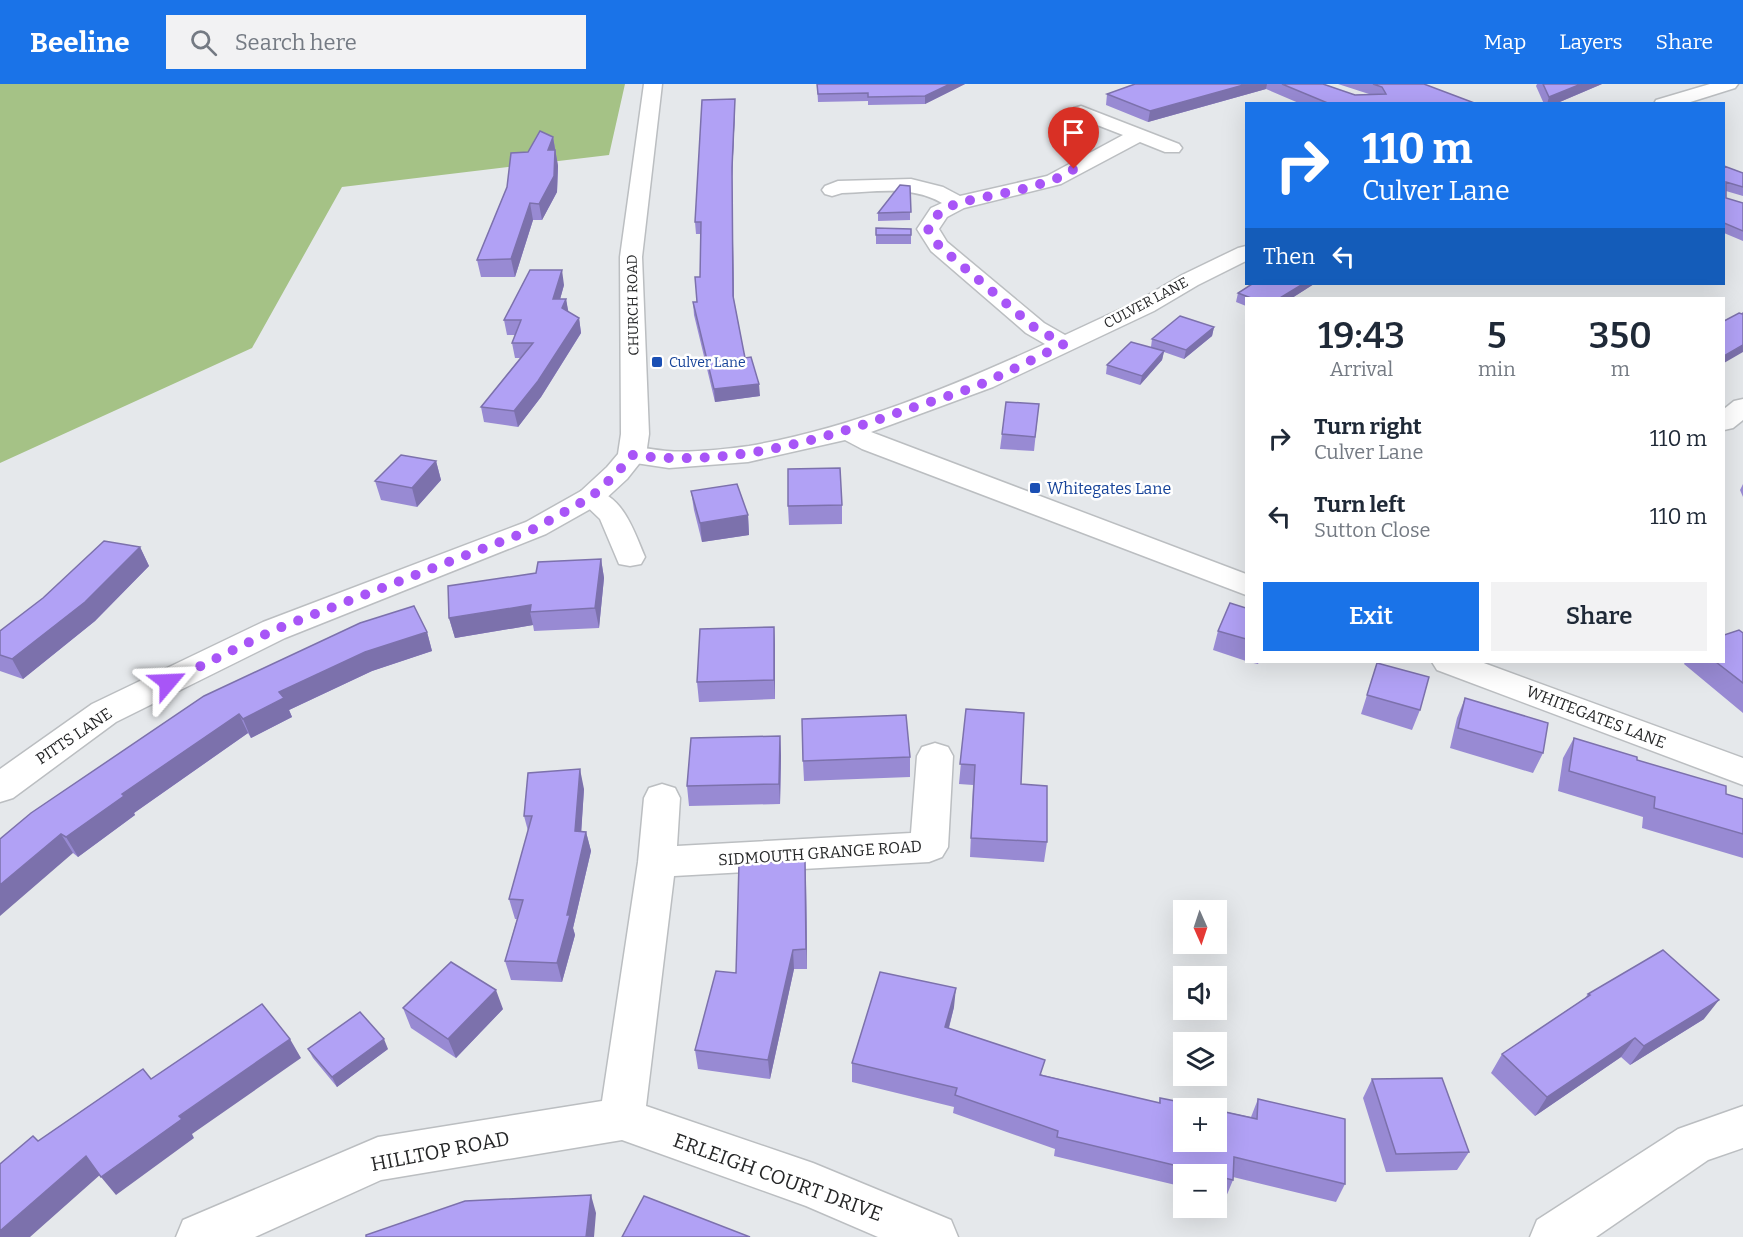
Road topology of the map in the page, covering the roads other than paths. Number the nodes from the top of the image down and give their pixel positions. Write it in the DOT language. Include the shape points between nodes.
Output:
graph roads {
  1 [pos="653,84"];
  2 [pos="1714,85"];
  3 [pos="1668,102"];
  4 [pos="1082,112"];
  5 [pos="1138,135"];
  6 [pos="1172,148"];
  7 [pos="832,190"];
  8 [pos="957,203"];
  9 [pos="1245,253"];
  10 [pos="1064,344"];
  11 [pos="1743,407"];
  12 [pos="1725,421"];
  13 [pos="848,430"];
  14 [pos="632,455"];
  15 [pos="591,497"];
  16 [pos="630,557"];
  17 [pos="1245,585"];
  18 [pos="1452,663"];
  19 [pos="935,756"];
  20 [pos="1743,772"];
  21 [pos="0,788"];
  22 [pos="662,798"];
  23 [pos="657,862"];
  24 [pos="622,1119"];
  25 [pos="1743,1127"];
  26 [pos="200,1237"];
  27 [pos="934,1237"];
  28 [pos="1554,1237"];
  1 -- 14 [label="street, CHURCH ROAD" via="631,257 635,434"];
  2 -- 3 [label="street"];
  4 -- 5 [label="street"];
  5 -- 6 [label="street"];
  5 -- 8 [label="street" via="1054,180"];
  7 -- 8 [label="street" via="911,185 936,191"];
  8 -- 10 [label="street" via="918,229 1035,328"];
  9 -- 10 [label="street, CULVER LANE"];
  10 -- 13 [label="street, CULVER LANE" via="984,382"];
  11 -- 12 [label="street"];
  13 -- 14 [label="street, CULVER LANE" via="748,454 669,460"];
  13 -- 17 [label="street" via="872,443"];
  14 -- 15 [label="street, PITTS LANE"];
  15 -- 16 [label="street" via="613,515"];
  15 -- 21 [label="street, PITTS LANE" via="536,528 274,630 104,713"];
  18 -- 20 [label="street, WHITEGATES LANE"];
  19 -- 23 [label="street, SIDMOUTH GRANGE ROAD" via="929,848"];
  22 -- 23 [label="street"];
  23 -- 24 [label="street"];
  24 -- 26 [label="street, HILLTOP ROAD" via="378,1159"];
  24 -- 27 [label="street, ERLEIGH COURT DRIVE" via="813,1186"];
  25 -- 28 [label="street" via="1694,1144"];
}
